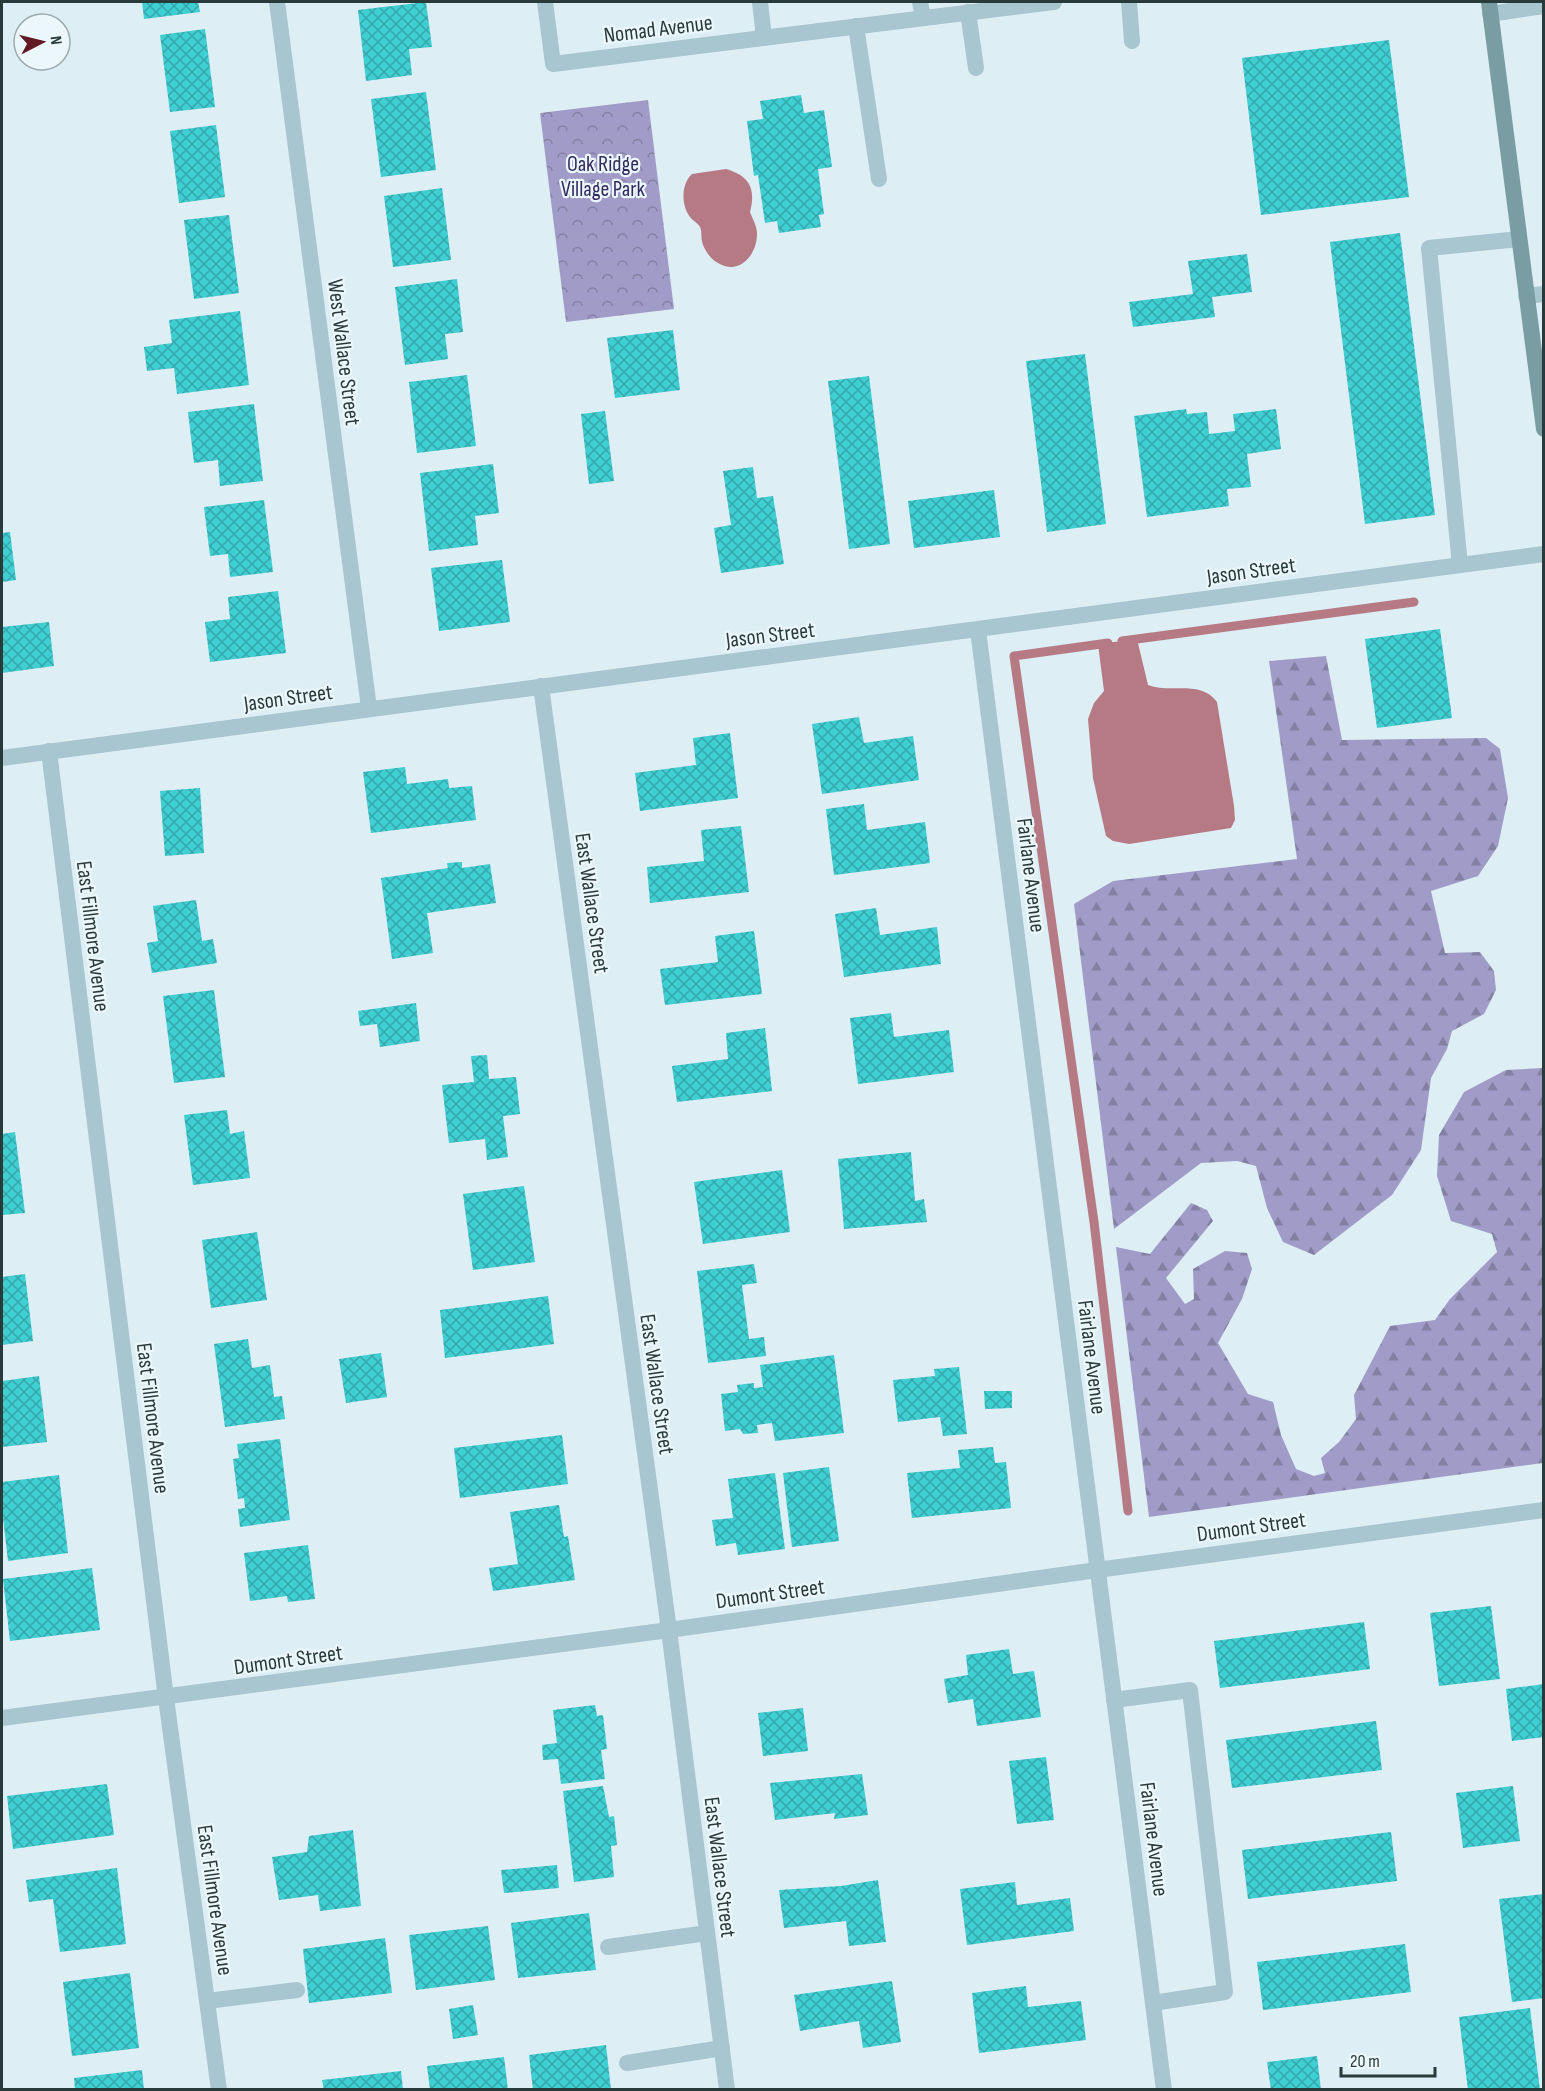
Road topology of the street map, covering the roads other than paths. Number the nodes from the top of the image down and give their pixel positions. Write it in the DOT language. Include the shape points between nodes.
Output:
graph roads {
  1 [pos="277,2"];
  2 [pos="545,2"];
  3 [pos="760,2"];
  4 [pos="1054,2"];
  5 [pos="1129,2"];
  6 [pos="1544,6"];
  7 [pos="1490,8"];
  8 [pos="921,10"];
  9 [pos="968,12"];
  10 [pos="856,26"];
  11 [pos="764,38"];
  12 [pos="1132,41"];
  13 [pos="976,68"];
  14 [pos="879,179"];
  15 [pos="1519,239"];
  16 [pos="1544,294"];
  17 [pos="1526,296"];
  18 [pos="1544,429"];
  19 [pos="1544,554"];
  20 [pos="1460,565"];
  21 [pos="978,630"];
  22 [pos="541,686"];
  23 [pos="369,708"];
  24 [pos="49,752"];
  25 [pos="2,758"];
  26 [pos="1544,1510"];
  27 [pos="1097,1569"];
  28 [pos="669,1630"];
  29 [pos="166,1698"];
  30 [pos="1114,1700"];
  31 [pos="2,1718"];
  32 [pos="707,1934"];
  33 [pos="608,1947"];
  34 [pos="297,1990"];
  35 [pos="207,2001"];
  36 [pos="1153,2003"];
  37 [pos="722,2048"];
  38 [pos="627,2062"];
  39 [pos="219,2090"];
  40 [pos="727,2090"];
  41 [pos="1164,2090"];
  1 -- 23 [label="street, West Wallace Street"];
  2 -- 11 [label="street, Nomad Avenue" via="553,64"];
  3 -- 11 [label="street"];
  4 -- 9 [label="street, Nomad Avenue"];
  5 -- 12 [label="street"];
  6 -- 7 [label="street"];
  7 -- 15 [label="main road"];
  8 -- 9 [label="street, Nomad Avenue"];
  8 -- 10 [label="street, Nomad Avenue"];
  9 -- 13 [label="street"];
  10 -- 11 [label="street, Nomad Avenue"];
  10 -- 14 [label="street"];
  15 -- 17 [label="main road"];
  15 -- 20 [label="street" via="1429,248"];
  16 -- 17 [label="street"];
  17 -- 18 [label="main road"];
  19 -- 20 [label="street, Jason Street"];
  20 -- 21 [label="street, Jason Street"];
  21 -- 22 [label="street, Jason Street"];
  21 -- 27 [label="street, Fairlane Avenue"];
  22 -- 23 [label="street, Jason Street"];
  22 -- 28 [label="street, East Wallace Street"];
  23 -- 24 [label="street, Jason Street"];
  24 -- 25 [label="street, Jason Street"];
  24 -- 29 [label="street, East Fillmore Avenue"];
  26 -- 27 [label="street, Dumont Street"];
  27 -- 28 [label="street, Dumont Street"];
  27 -- 30 [label="street, Fairlane Avenue"];
  28 -- 29 [label="street, Dumont Street"];
  28 -- 32 [label="street, East Wallace Street"];
  29 -- 31 [label="street, Dumont Street"];
  29 -- 35 [label="street, East Fillmore Avenue"];
  30 -- 36 [label="street, Fairlane Avenue"];
  30 -- 36 [label="street" via="1190,1690 1225,1992"];
  32 -- 33 [label="street"];
  32 -- 37 [label="street, East Wallace Street"];
  34 -- 35 [label="street"];
  35 -- 39 [label="street, East Fillmore Avenue"];
  36 -- 41 [label="street, Fairlane Avenue"];
  37 -- 38 [label="street"];
  37 -- 40 [label="street, East Wallace Street"];
}
